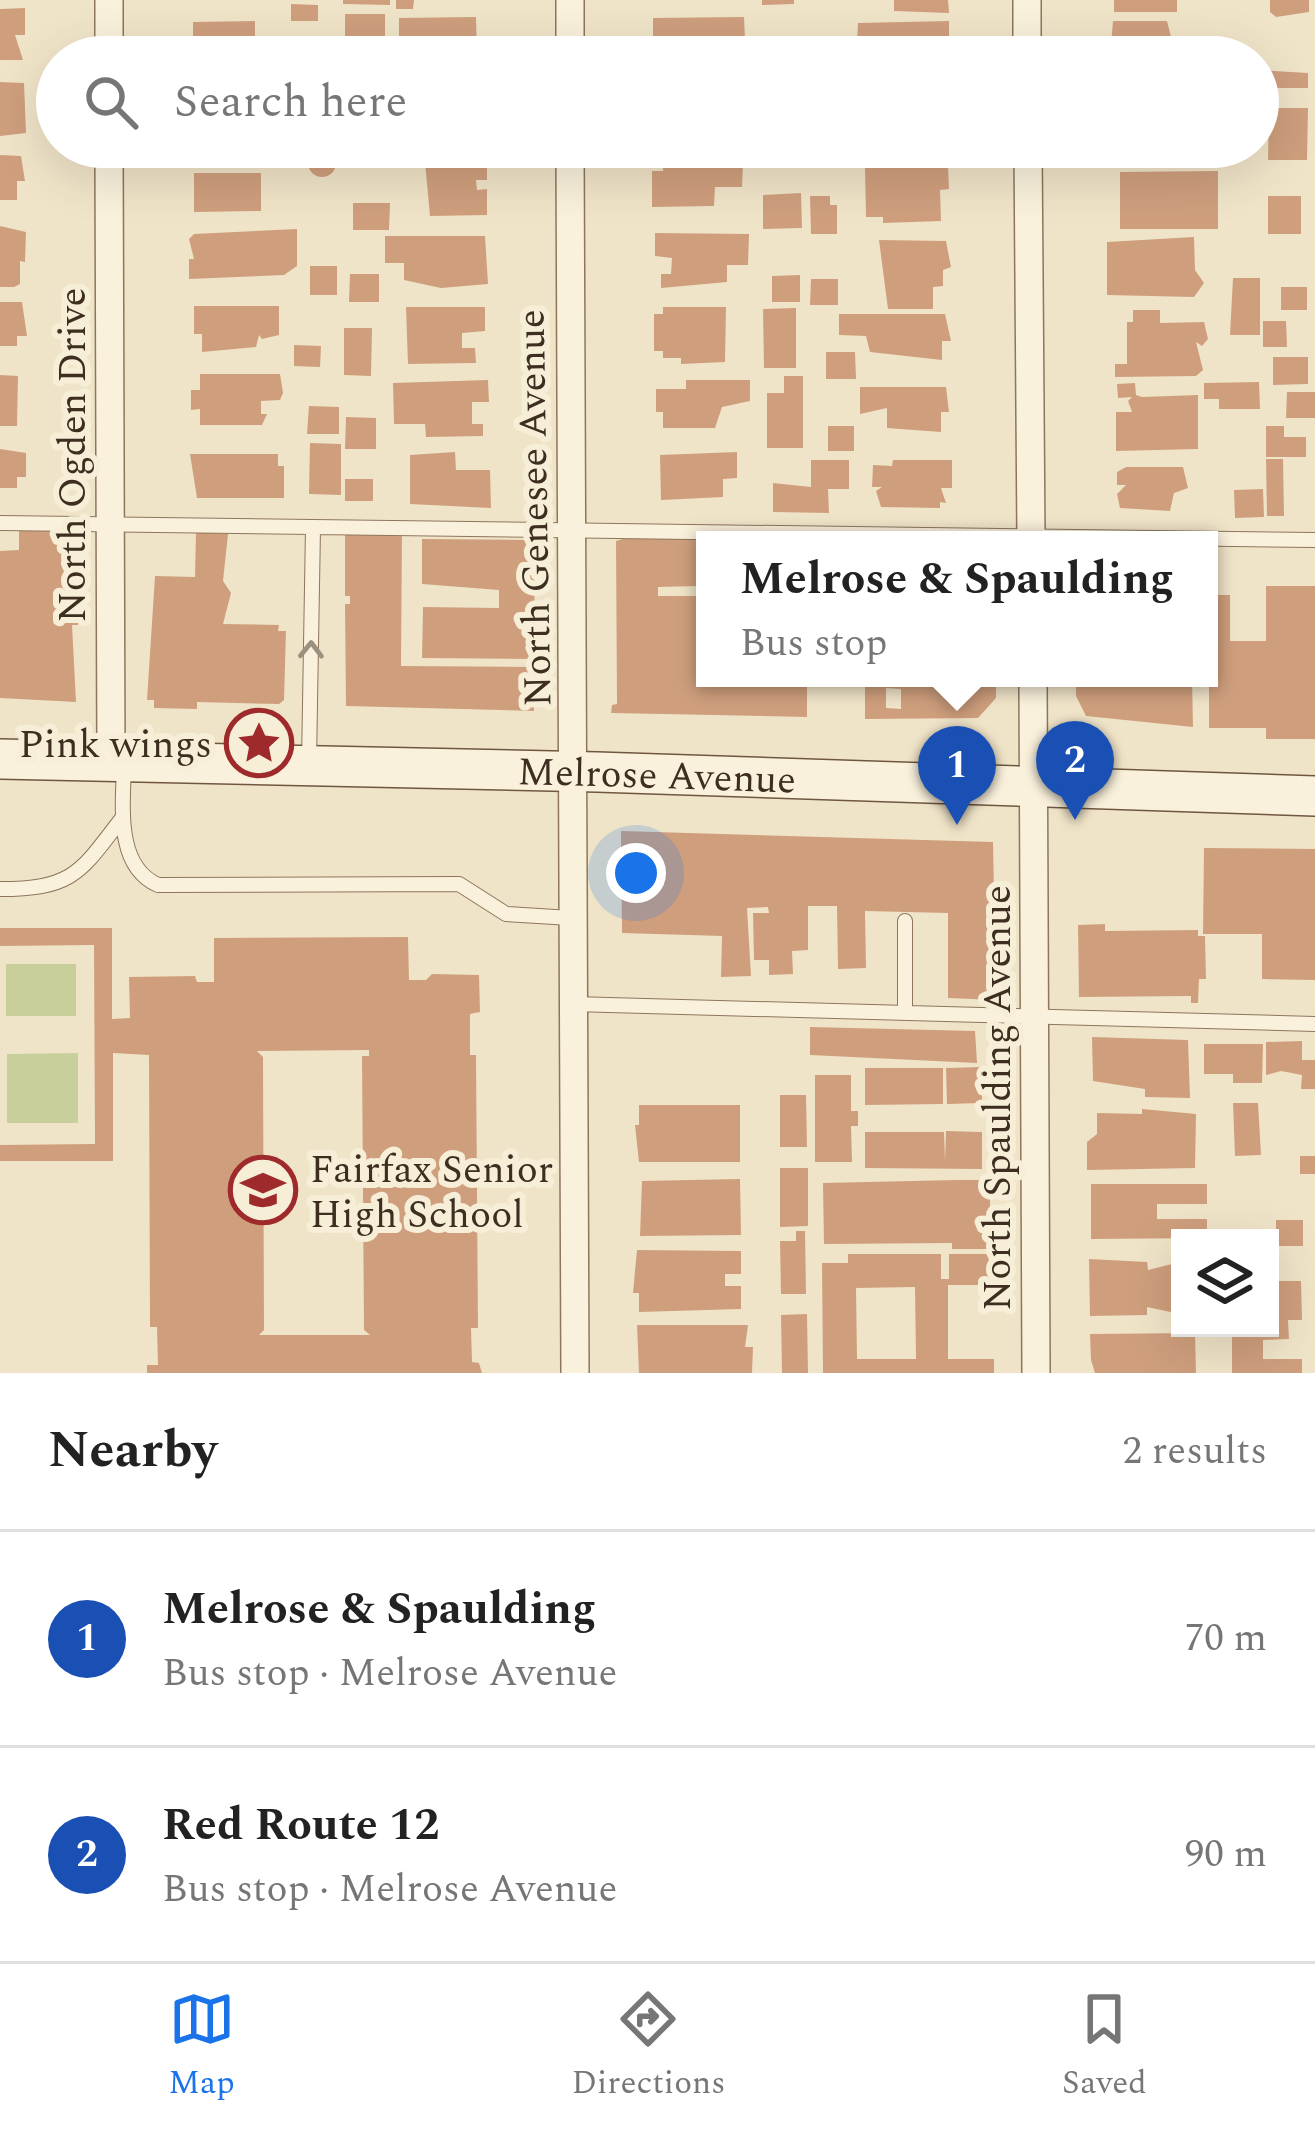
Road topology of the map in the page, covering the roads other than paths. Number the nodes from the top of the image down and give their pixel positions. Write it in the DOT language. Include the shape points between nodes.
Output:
graph roads {
  1 [pos="109,0"];
  2 [pos="570,0"];
  3 [pos="1027,0"];
  4 [pos="109,36"];
  5 [pos="570,36"];
  6 [pos="1027,36"];
  7 [pos="109,168"];
  8 [pos="570,168"];
  9 [pos="1028,168"];
  10 [pos="0,523"];
  11 [pos="110,525"];
  12 [pos="313,528"];
  13 [pos="570,531"];
  14 [pos="1031,531"];
  15 [pos="696,533"];
  16 [pos="1218,540"];
  17 [pos="1315,541"];
  18 [pos="1033,687"];
  19 [pos="0,759"];
  20 [pos="118,764"];
  21 [pos="309,767"];
  22 [pos="575,772"];
  23 [pos="1034,784"];
  24 [pos="1315,796"];
  25 [pos="123,817"];
  26 [pos="0,889"];
  27 [pos="571,918"];
  28 [pos="905,921"];
  29 [pos="572,1004"];
  30 [pos="904,1011"];
  31 [pos="1034,1014"];
  32 [pos="1315,1024"];
  33 [pos="575,1373"];
  34 [pos="1036,1373"];
  1 -- 4 [label="street"];
  2 -- 5 [label="street"];
  3 -- 6 [label="street"];
  7 -- 11 [label="street, North Ogden Drive"];
  8 -- 13 [label="street, North Genesee Avenue"];
  9 -- 14 [label="street"];
  10 -- 11 [label="lane"];
  11 -- 12 [label="lane"];
  11 -- 20 [label="street, North Ogden Drive"];
  12 -- 13 [label="lane"];
  21 -- 12 [label="lane, one-way"];
  13 -- 15 [label="lane"];
  13 -- 22 [label="street, North Genesee Avenue"];
  16 -- 17 [label="lane"];
  18 -- 23 [label="street, North Spaulding Avenue"];
  19 -- 20 [label="main road, Melrose Avenue"];
  20 -- 21 [label="main road, Melrose Avenue"];
  20 -- 25 [label="lane"];
  21 -- 22 [label="main road, Melrose Avenue"];
  22 -- 23 [label="main road, Melrose Avenue"];
  22 -- 27 [label="street, North Genesee Avenue"];
  23 -- 24 [label="main road, Melrose Avenue"];
  23 -- 31 [label="street, North Spaulding Avenue"];
  25 -- 26 [label="lane" via="73,878"];
  25 -- 27 [label="lane" via="133,866 158,885 460,884 506,914"];
  27 -- 29 [label="street, North Genesee Avenue"];
  28 -- 30 [label="lane"];
  29 -- 30 [label="lane"];
  29 -- 33 [label="street, North Genesee Avenue"];
  30 -- 31 [label="lane"];
  31 -- 32 [label="lane"];
  31 -- 34 [label="street, North Spaulding Avenue"];
}
